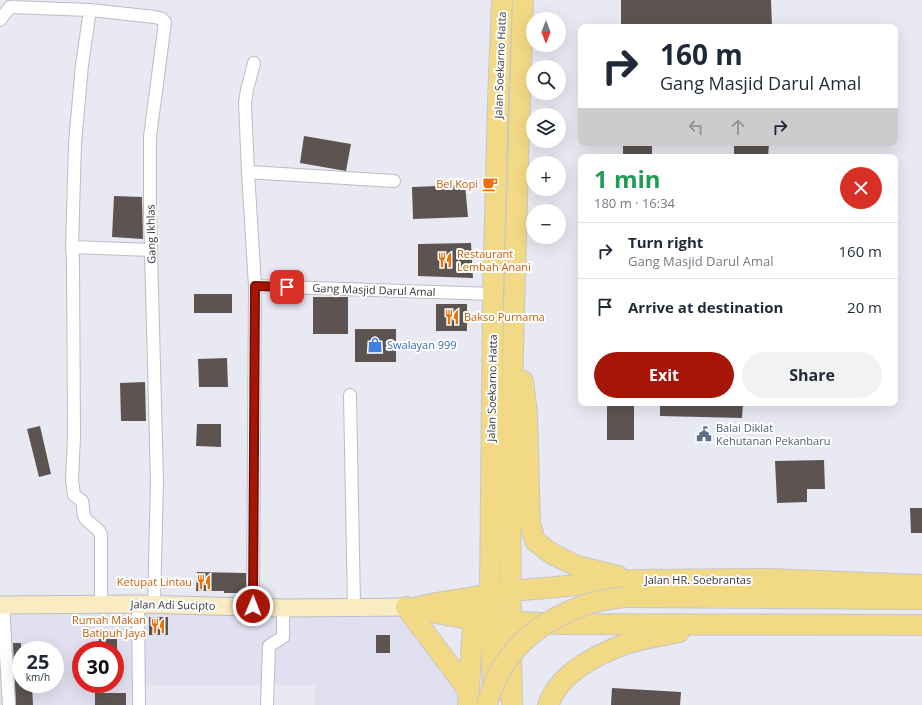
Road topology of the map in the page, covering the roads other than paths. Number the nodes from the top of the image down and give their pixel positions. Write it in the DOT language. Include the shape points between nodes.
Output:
graph roads {
  1 [pos="502,0"];
  2 [pos="523,0"];
  3 [pos="10,3"];
  4 [pos="90,10"];
  5 [pos="0,20"];
  6 [pos="254,63"];
  7 [pos="248,172"];
  8 [pos="394,181"];
  9 [pos="72,247"];
  10 [pos="151,250"];
  11 [pos="255,286"];
  12 [pos="493,294"];
  13 [pos="513,343"];
  14 [pos="350,395"];
  15 [pos="634,580"];
  16 [pos="922,585"];
  17 [pos="511,591"];
  18 [pos="482,596"];
  19 [pos="922,599"];
  20 [pos="101,604"];
  21 [pos="146,604"];
  22 [pos="2,605"];
  23 [pos="253,606"];
  24 [pos="354,607"];
  25 [pos="412,607"];
  26 [pos="283,608"];
  27 [pos="492,621"];
  28 [pos="712,624"];
  29 [pos="922,625"];
  30 [pos="468,698"];
  31 [pos="9,705"];
  32 [pos="139,705"];
  33 [pos="267,705"];
  34 [pos="487,705"];
  35 [pos="493,705"];
  36 [pos="512,705"];
  37 [pos="548,705"];
  1 -- 12 [label="main road, Jalan Soekarno Hatta"];
  2 -- 13 [label="main road, Jalan Soekarno Hatta"];
  3 -- 4 [label="street, Gang Ikhlas"];
  3 -- 5 [label="street"];
  4 -- 9 [label="street" via="75,143"];
  4 -- 10 [label="street, Gang Ikhlas" via="155,17 164,22 150,138"];
  6 -- 7 [label="street" via="245,103"];
  7 -- 8 [label="street"];
  7 -- 11 [label="street"];
  9 -- 10 [label="street"];
  9 -- 20 [label="street" via="72,480 74,495 82,501 86,520 101,534"];
  10 -- 21 [label="street, Gang Ikhlas" via="157,480"];
  11 -- 12 [label="street, Gang Masjid Darul Amal"];
  11 -- 23 [label="street"];
  12 -- 18 [label="main road, Jalan Soekarno Hatta"];
  13 -- 15 [label="main road" via="522,372 527,414 530,524 535,541 552,554 577,566"];
  13 -- 17 [label="main road, Jalan Soekarno Hatta"];
  14 -- 24 [label="street"];
  15 -- 16 [label="main road, Jalan HR. Soebrantas" via="767,580"];
  15 -- 17 [label="main road, Jalan HR. Soebrantas"];
  17 -- 18 [label="main road, Jalan HR. Soebrantas"];
  17 -- 27 [label="main road, Jalan Soekarno Hatta"];
  18 -- 25 [label="main road, Jalan Adi Sucipto"];
  18 -- 27 [label="main road, Jalan Soekarno Hatta"];
  19 -- 34 [label="main road, bridge" via="624,597 589,603 561,615 528,636 512,652 497,677"];
  20 -- 21 [label="main road, Jalan Adi Sucipto"];
  20 -- 22 [label="main road, Jalan Adi Sucipto"];
  21 -- 23 [label="main road, Jalan Adi Sucipto"];
  21 -- 32 [label="street, Gang Ikhlas"];
  22 -- 31 [label="street"];
  23 -- 26 [label="main road, Jalan Adi Sucipto"];
  24 -- 25 [label="main road, Jalan Adi Sucipto"];
  24 -- 26 [label="main road, Jalan Adi Sucipto"];
  25 -- 27 [label="main road, Jalan Adi Sucipto"];
  25 -- 30 [label="main road"];
  26 -- 33 [label="street" via="283,637 269,646"];
  27 -- 28 [label="main road" via="561,624"];
  27 -- 30 [label="main road"];
  27 -- 35 [label="main road, Jalan Soekarno Hatta"];
  27 -- 36 [label="main road, Jalan Soekarno Hatta"];
  28 -- 29 [label="main road"];
  28 -- 37 [label="main road" via="626,644 594,658 570,673 551,697"];
}
